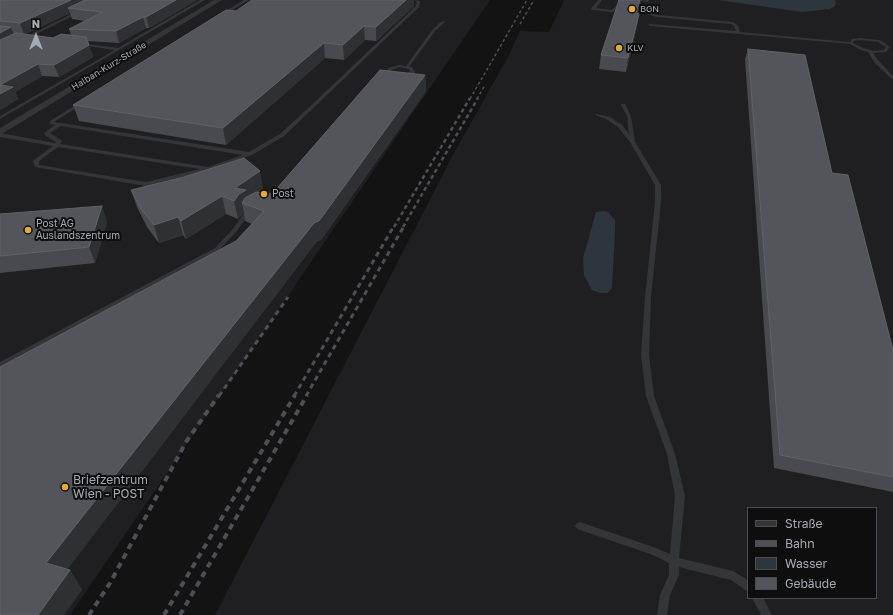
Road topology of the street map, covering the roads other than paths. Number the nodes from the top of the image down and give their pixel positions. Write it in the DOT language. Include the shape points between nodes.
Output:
graph roads {
  1 [pos="203,0"];
  2 [pos="218,0"];
  3 [pos="247,0"];
  4 [pos="416,0"];
  5 [pos="600,0"];
  6 [pos="623,0"];
  7 [pos="635,0"];
  8 [pos="648,1"];
  9 [pos="84,10"];
  10 [pos="214,19"];
  11 [pos="443,22"];
  12 [pos="650,25"];
  13 [pos="738,33"];
  14 [pos="21,38"];
  15 [pos="72,43"];
  16 [pos="850,44"];
  17 [pos="118,49"];
  18 [pos="870,51"];
  19 [pos="407,67"];
  20 [pos="395,75"];
  21 [pos="384,79"];
  22 [pos="893,79"];
  23 [pos="86,99"];
  24 [pos="623,105"];
  25 [pos="597,115"];
  26 [pos="0,118"];
  27 [pos="60,124"];
  28 [pos="0,132"];
  29 [pos="0,135"];
  30 [pos="632,142"];
  31 [pos="57,145"];
  32 [pos="250,154"];
  33 [pos="208,169"];
  34 [pos="259,205"];
  35 [pos="0,365"];
  36 [pos="580,526"];
  37 [pos="674,561"];
  38 [pos="747,586"];
  39 [pos="758,599"];
  40 [pos="662,615"];
  41 [pos="767,615"];
  1 -- 17 [label="lane"];
  2 -- 28 [label="street, Halban-Kurz-Straße"];
  3 -- 10 [label="lane"];
  4 -- 32 [label="lane" via="419,2 418,6 338,84 282,134"];
  5 -- 6 [label="lane" via="593,8 613,11"];
  7 -- 8 [label="lane"];
  8 -- 13 [label="lane" via="648,14 732,23"];
  9 -- 14 [label="lane" via="35,36"];
  11 -- 19 [label="lane" via="434,30"];
  12 -- 13 [label="lane"];
  13 -- 16 [label="lane"];
  15 -- 17 [label="lane"];
  16 -- 18 [label="lane"];
  16 -- 18 [label="lane" via="852,40 867,39 884,43 888,47 885,51"];
  17 -- 26 [label="lane"];
  18 -- 22 [label="lane"];
  19 -- 20 [label="lane" via="412,69 412,73"];
  19 -- 20 [label="lane" via="390,69 389,73"];
  20 -- 21 [label="lane"];
  23 -- 27 [label="lane" via="52,120 52,123"];
  24 -- 30 [label="lane" via="629,116"];
  25 -- 30 [label="lane" via="614,121"];
  27 -- 31 [label="lane" via="47,133 59,141"];
  27 -- 32 [label="lane"];
  29 -- 31 [label="lane"];
  30 -- 37 [label="lane" via="658,185 645,355 650,396 671,454 680,496"];
  31 -- 33 [label="lane"];
  31 -- 33 [label="lane" via="36,161 37,166 146,184"];
  32 -- 33 [label="lane"];
  34 -- 35 [label="lane" via="246,214 217,249"];
  36 -- 37 [label="lane" via="656,552"];
  37 -- 38 [label="lane" via="733,576"];
  37 -- 40 [label="lane" via="674,575 665,594"];
  39 -- 41 [label="lane"];
}
